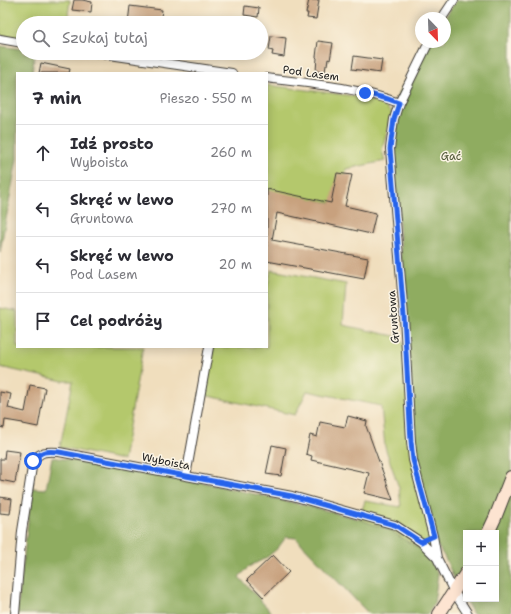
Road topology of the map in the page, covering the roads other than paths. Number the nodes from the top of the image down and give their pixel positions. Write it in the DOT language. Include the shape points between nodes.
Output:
graph roads {
  1 [pos="454,0"];
  2 [pos="446,12"];
  3 [pos="0,39"];
  4 [pos="16,42"];
  5 [pos="426,48"];
  6 [pos="144,60"];
  7 [pos="225,72"];
  8 [pos="268,78"];
  9 [pos="399,103"];
  10 [pos="209,348"];
  11 [pos="186,476"];
  12 [pos="511,477"];
  13 [pos="489,530"];
  14 [pos="434,536"];
  15 [pos="421,542"];
  16 [pos="437,558"];
  17 [pos="463,578"];
  18 [pos="454,592"];
  19 [pos="15,614"];
  20 [pos="439,614"];
  21 [pos="468,614"];
  1 -- 2 [label="street"];
  3 -- 4 [label="street"];
  5 -- 9 [label="street, Gruntowa"];
  6 -- 7 [label="street"];
  8 -- 9 [label="street, Pod Lasem" via="341,88"];
  9 -- 14 [label="street, Gruntowa" via="390,149 411,441 413,460"];
  10 -- 11 [label="street"];
  11 -- 15 [label="street, Wyboista" via="292,496 395,525"];
  11 -- 19 [label="street, Wyboista" via="59,452 45,451 37,456 33,461 22,532"];
  12 -- 13 [label="main road"];
  14 -- 15 [label="street"];
  14 -- 16 [label="street, Gruntowa"];
  15 -- 16 [label="street, Wyboista"];
  16 -- 18 [label="street, Gruntowa"];
  17 -- 18 [label="main road"];
  18 -- 20 [label="main road"];
  18 -- 21 [label="street, Gruntowa"];
}
